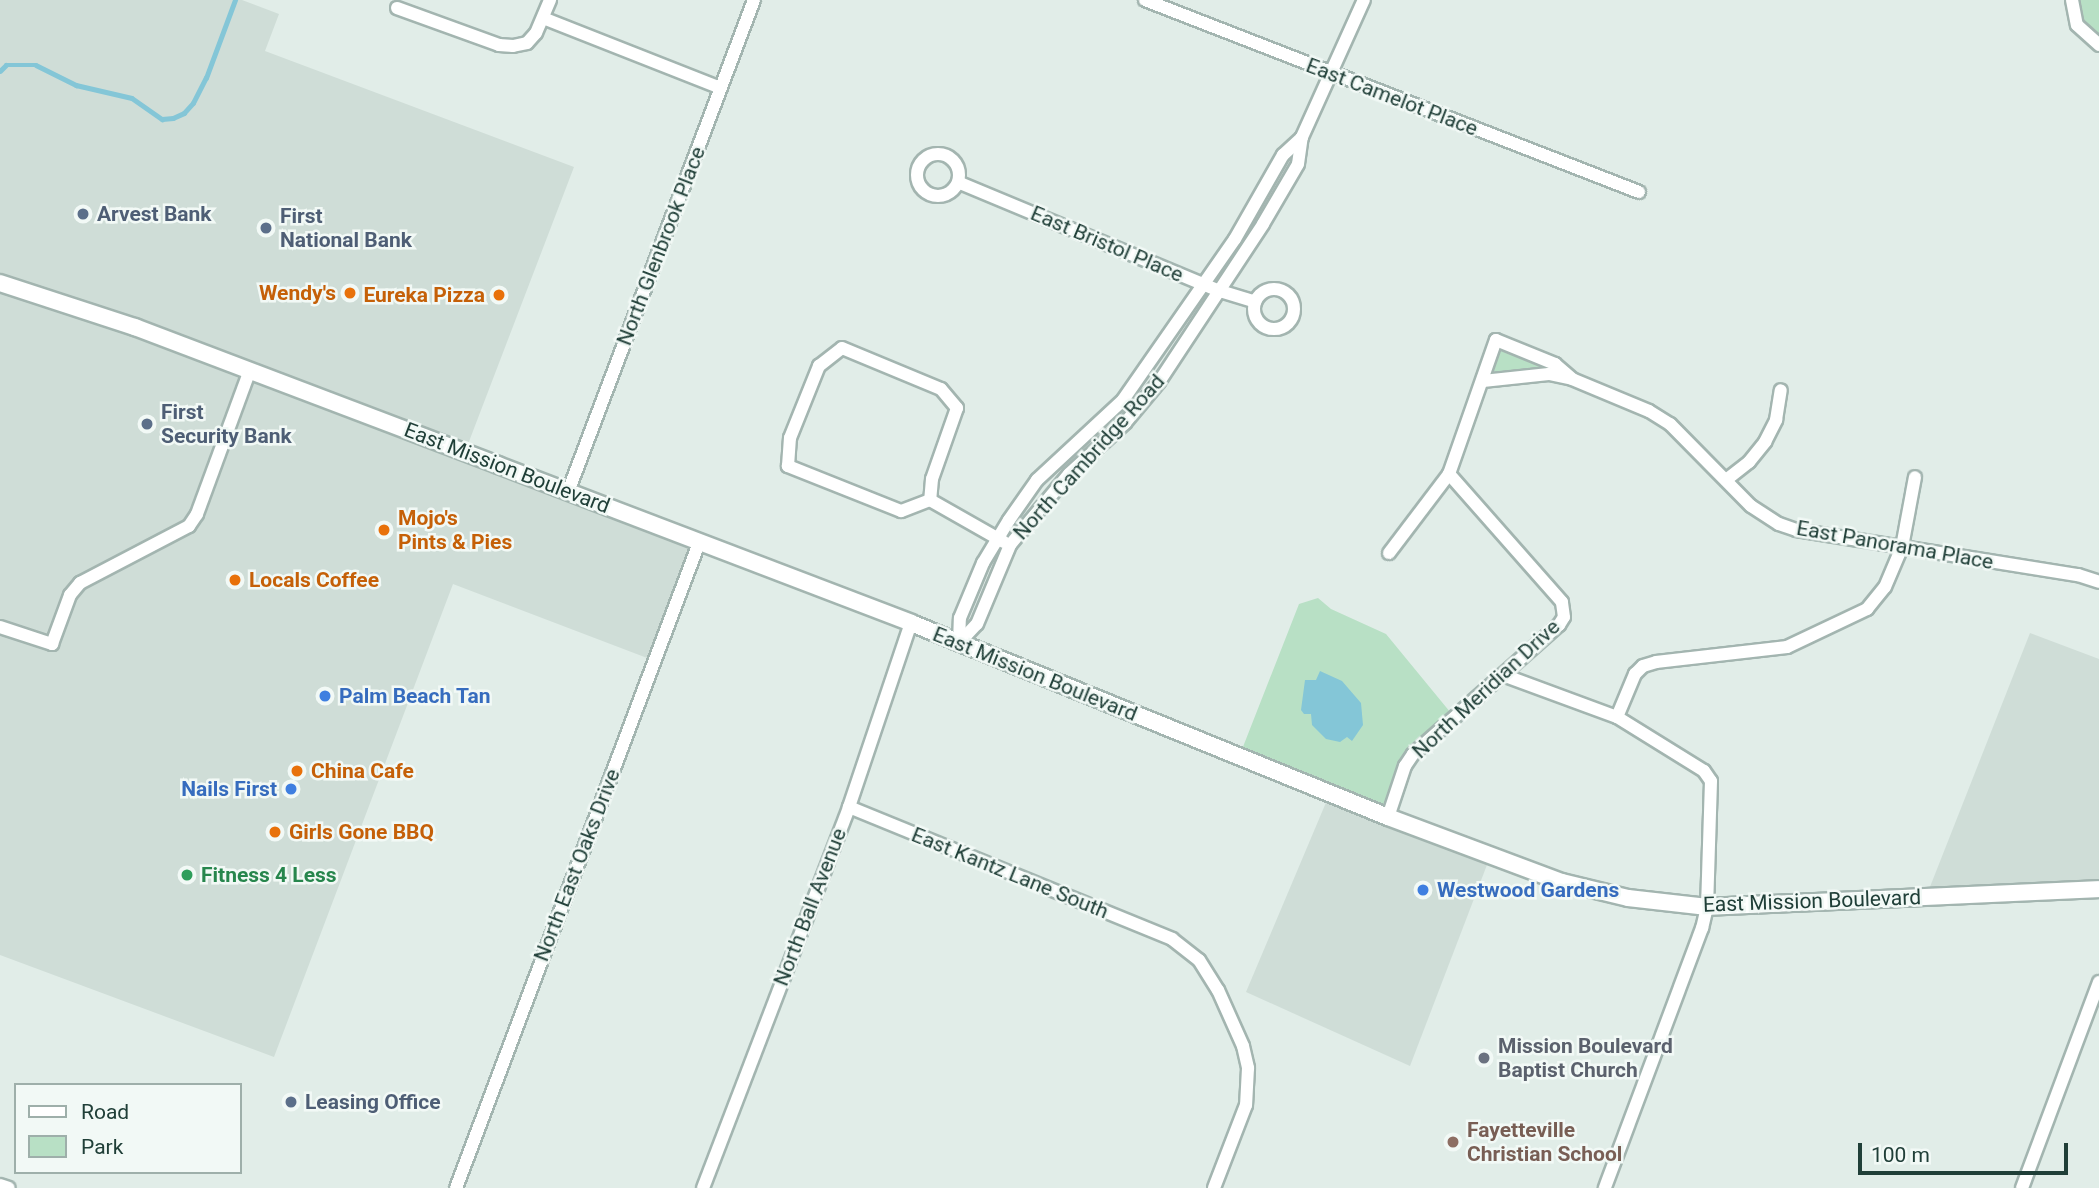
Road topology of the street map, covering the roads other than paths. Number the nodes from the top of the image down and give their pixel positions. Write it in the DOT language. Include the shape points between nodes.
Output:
graph roads {
  1 [pos="550,0"];
  2 [pos="754,0"];
  3 [pos="1145,0"];
  4 [pos="1364,0"];
  5 [pos="2072,0"];
  6 [pos="397,8"];
  7 [pos="544,18"];
  8 [pos="2099,46"];
  9 [pos="1331,74"];
  10 [pos="721,88"];
  11 [pos="1302,137"];
  12 [pos="960,183"];
  13 [pos="1639,192"];
  14 [pos="0,283"];
  15 [pos="1204,284"];
  16 [pos="1220,290"];
  17 [pos="1255,302"];
  18 [pos="250,370"];
  19 [pos="1572,379"];
  20 [pos="1483,381"];
  21 [pos="1781,390"];
  22 [pos="1449,474"];
  23 [pos="1915,477"];
  24 [pos="1726,480"];
  25 [pos="568,492"];
  26 [pos="930,500"];
  27 [pos="998,538"];
  28 [pos="699,543"];
  29 [pos="1010,545"];
  30 [pos="1902,547"];
  31 [pos="1389,554"];
  32 [pos="2099,582"];
  33 [pos="911,623"];
  34 [pos="0,627"];
  35 [pos="958,643"];
  36 [pos="1503,675"];
  37 [pos="1617,717"];
  38 [pos="849,807"];
  39 [pos="1388,817"];
  40 [pos="2099,889"];
  41 [pos="1707,907"];
  42 [pos="2099,982"];
  43 [pos="0,1185"];
  44 [pos="9,1188"];
  45 [pos="456,1188"];
  46 [pos="702,1188"];
  47 [pos="1213,1188"];
  48 [pos="1605,1188"];
  49 [pos="2022,1188"];
  1 -- 7 [label="street"];
  2 -- 10 [label="street, North Glenbrook Place"];
  3 -- 9 [label="street, East Camelot Place"];
  4 -- 9 [label="street, North Cambridge Road"];
  5 -- 8 [label="street" via="2077,24"];
  6 -- 7 [label="street" via="506,46 527,43"];
  7 -- 10 [label="street"];
  9 -- 11 [label="street, North Cambridge Road"];
  9 -- 13 [label="street, East Camelot Place"];
  10 -- 25 [label="street, North Glenbrook Place"];
  11 -- 15 [label="street, North Cambridge Road" via="1283,155"];
  11 -- 16 [label="street, North Cambridge Road" via="1298,164"];
  12 -- 15 [label="street, East Bristol Place"];
  14 -- 18 [label="main road, East Mission Boulevard"];
  15 -- 16 [label="street, East Bristol Place"];
  15 -- 27 [label="street, North Cambridge Road" via="1123,400 1037,480"];
  16 -- 17 [label="street, East Bristol Place"];
  16 -- 29 [label="street, North Cambridge Road" via="1159,382 1125,423 1069,474"];
  18 -- 25 [label="main road, East Mission Boulevard"];
  18 -- 34 [label="street" via="197,514 188,526 80,583 67,602 52,644"];
  19 -- 20 [label="street, East Panorama Place" via="1549,374"];
  19 -- 20 [label="street, East Panorama Place" via="1555,364 1496,340"];
  19 -- 24 [label="street, East Panorama Place" via="1670,424"];
  20 -- 22 [label="street"];
  21 -- 24 [label="street" via="1776,420 1765,442"];
  22 -- 31 [label="street"];
  22 -- 36 [label="street, North Meridian Drive" via="1565,609 1559,625"];
  23 -- 30 [label="street"];
  24 -- 30 [label="street, East Panorama Place" via="1751,506 1779,524"];
  25 -- 28 [label="main road, East Mission Boulevard"];
  26 -- 26 [label="street" via="901,511 788,466 790,438 820,366 842,348 941,388 957,408 932,479"];
  26 -- 27 [label="street"];
  27 -- 29 [label="street"];
  27 -- 35 [label="street, North Cambridge Road" via="960,618"];
  28 -- 33 [label="main road, East Mission Boulevard"];
  28 -- 45 [label="street, North East Oaks Drive"];
  29 -- 35 [label="street, North Cambridge Road" via="977,624"];
  30 -- 32 [label="street, East Panorama Place"];
  30 -- 37 [label="street" via="1885,587 1867,609 1787,648 1643,666"];
  33 -- 35 [label="main road, East Mission Boulevard"];
  33 -- 38 [label="street, North Ball Avenue"];
  35 -- 39 [label="main road, East Mission Boulevard"];
  36 -- 37 [label="street"];
  36 -- 39 [label="street, North Meridian Drive" via="1413,754"];
  37 -- 41 [label="street" via="1704,771 1711,781"];
  38 -- 46 [label="street, North Ball Avenue"];
  38 -- 47 [label="street, East Kantz Lane South" via="1172,939 1199,960 1218,990 1248,1068 1246,1104"];
  39 -- 41 [label="main road, East Mission Boulevard" via="1562,882 1628,898"];
  40 -- 41 [label="main road, East Mission Boulevard"];
  41 -- 48 [label="street"];
  42 -- 49 [label="street"];
  43 -- 44 [label="street"];
}
